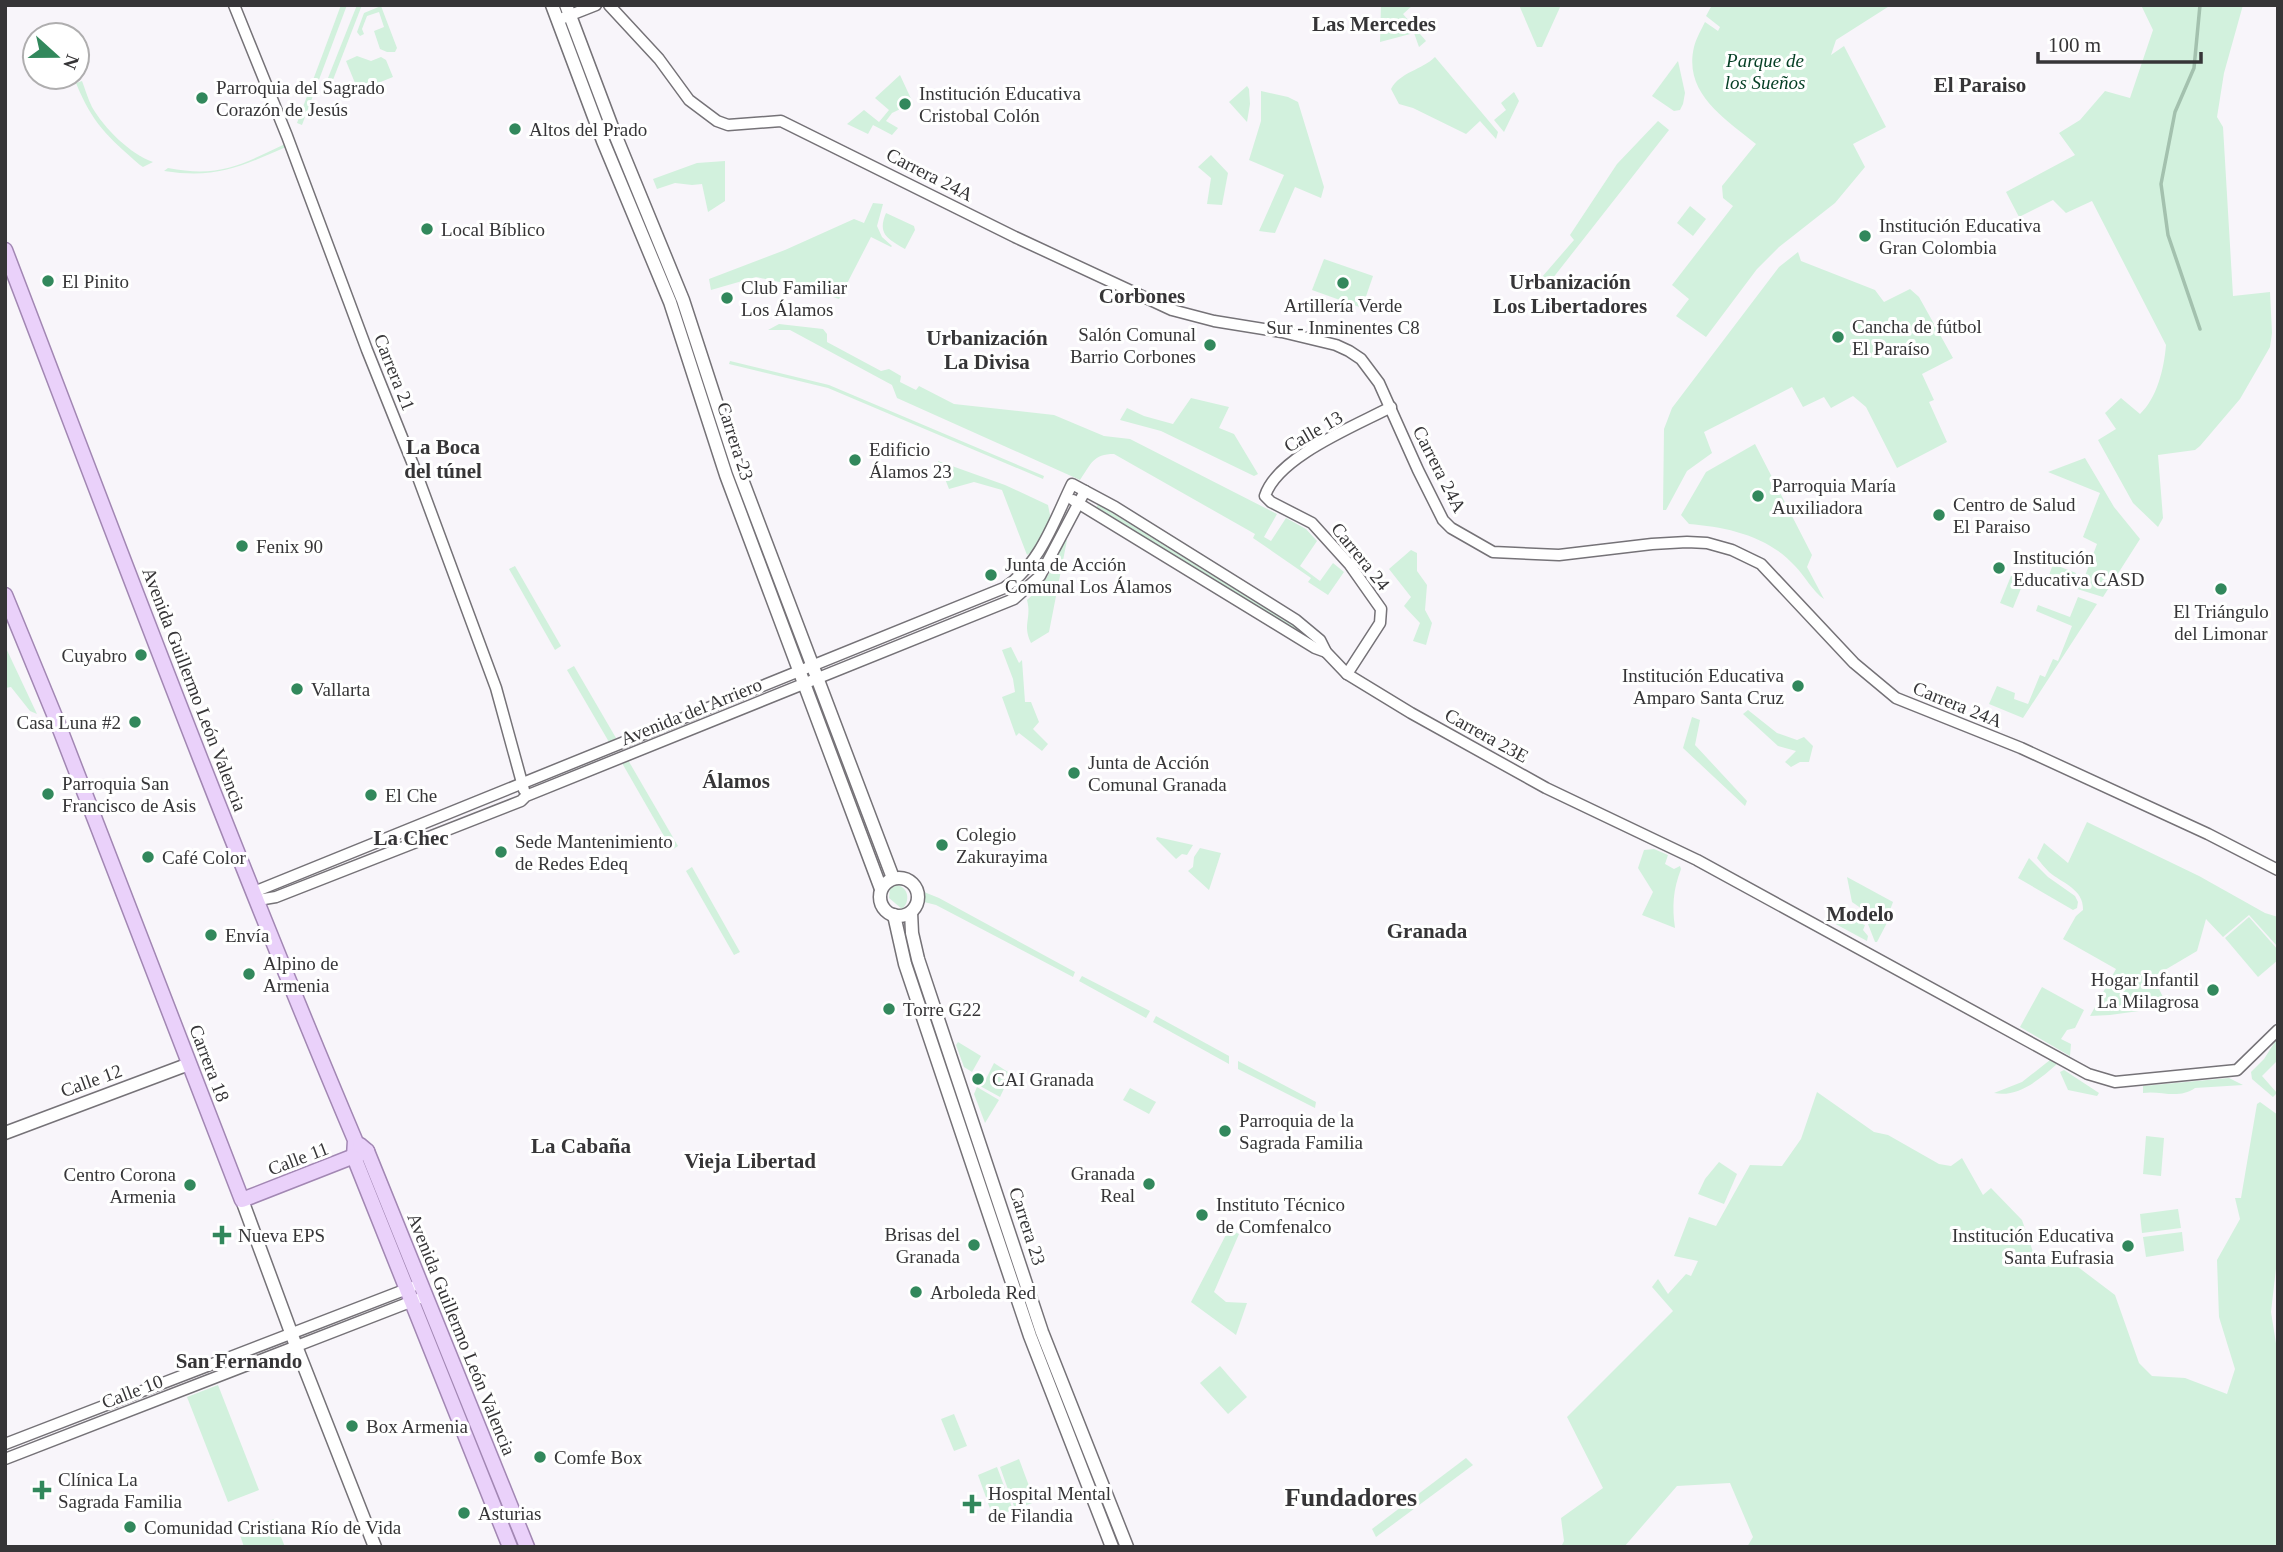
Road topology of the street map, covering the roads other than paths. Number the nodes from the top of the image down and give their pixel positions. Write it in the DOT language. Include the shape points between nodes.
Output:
graph roads {
  1 [pos="234,5"];
  2 [pos="552,5"];
  3 [pos="596,5"];
  4 [pos="609,5"];
  5 [pos="565,14"];
  6 [pos="5,250"];
  7 [pos="1391,407"];
  8 [pos="1072,484"];
  9 [pos="1085,491"];
  10 [pos="1066,496"];
  11 [pos="1265,496"];
  12 [pos="1079,503"];
  13 [pos="1004,587"];
  14 [pos="5,595"];
  15 [pos="1014,599"];
  16 [pos="1326,652"];
  17 [pos="812,665"];
  18 [pos="799,670"];
  19 [pos="1348,674"];
  20 [pos="818,679"];
  21 [pos="804,685"];
  22 [pos="523,783"];
  23 [pos="526,796"];
  24 [pos="2278,870"];
  25 [pos="892,878"];
  26 [pos="881,889"];
  27 [pos="256,896"];
  28 [pos="911,912"];
  29 [pos="894,915"];
  30 [pos="2278,1030"];
  31 [pos="189,1064"];
  32 [pos="5,1133"];
  33 [pos="360,1154"];
  34 [pos="242,1200"];
  35 [pos="424,1289"];
  36 [pos="409,1295"];
  37 [pos="294,1340"];
  38 [pos="5,1444"];
  39 [pos="5,1460"];
  40 [pos="374,1547"];
  41 [pos="510,1547"];
  42 [pos="527,1547"];
  43 [pos="1112,1547"];
  44 [pos="1127,1547"];
  1 -- 22 [label="street, Carrera 21" via="416,472 496,688"];
  2 -- 5 [label="main road, Carrera 23"];
  3 -- 5 [label="street"];
  4 -- 7 [label="street, Carrera 24A" via="689,100 717,121 728,125 781,121 1172,310 1336,345 1361,359"];
  5 -- 17 [label="main road, Carrera 23" via="683,300 738,470"];
  5 -- 18 [label="main road, Carrera 23" via="600,133 670,302 726,475"];
  6 -- 27 [label="main road, Avenida Guillermo León Valencia"];
  7 -- 11 [label="street, Calle 13" via="1281,471"];
  7 -- 24 [label="street, Carrera 24A" via="1443,520 1493,552 1559,555 1687,542 1732,550 1761,564 1831,641 1896,698 2021,748"];
  8 -- 9 [label="street, Carrera 23E"];
  8 -- 10 [label="street, Avenida del Arriero"];
  9 -- 12 [label="street, Avenida del Arriero"];
  9 -- 16 [label="street, Carrera 23E" via="1296,620 1320,640"];
  10 -- 12 [label="street, Carrera 23E"];
  10 -- 13 [label="street, Avenida del Arriero" via="1032,564"];
  11 -- 19 [label="street, Carrera 24" via="1312,523 1381,609 1380,623"];
  12 -- 15 [label="street, Avenida del Arriero" via="1040,576"];
  12 -- 16 [label="street, Carrera 23E"];
  13 -- 15 [label="street"];
  13 -- 17 [label="street, Avenida del Arriero"];
  14 -- 31 [label="main road, Carrera 18"];
  15 -- 20 [label="street, Avenida del Arriero"];
  16 -- 19 [label="street, Carrera 23E"];
  17 -- 18 [label="street, Avenida del Arriero"];
  17 -- 20 [label="main road, Carrera 23"];
  18 -- 21 [label="main road, Carrera 23"];
  18 -- 22 [label="street, Avenida del Arriero"];
  19 -- 30 [label="street, Carrera 23E" via="1546,788 1697,860 2099,1079 2135,1081 2237,1070"];
  20 -- 21 [label="street, Avenida del Arriero"];
  20 -- 25 [label="main road, Carrera 23"];
  21 -- 23 [label="street, Avenida del Arriero"];
  21 -- 26 [label="main road, Carrera 23"];
  22 -- 23 [label="street, Carrera 21"];
  22 -- 27 [label="street, Avenida del Arriero"];
  23 -- 27 [label="street, Avenida del Arriero" via="276,898"];
  25 -- 26 [label="main road"];
  25 -- 28 [label="main road" via="909,879 917,888 918,901"];
  26 -- 29 [label="main road" via="881,904"];
  27 -- 33 [label="main road, Avenida Guillermo León Valencia"];
  28 -- 29 [label="main road"];
  28 -- 44 [label="main road, Carrera 23" via="919,959 1042,1332"];
  29 -- 43 [label="main road, Carrera 23" via="905,964 1027,1327"];
  31 -- 32 [label="main road, Calle 12"];
  31 -- 34 [label="main road, Carrera 18"];
  33 -- 34 [label="main road, Calle 11"];
  33 -- 35 [label="main road, Avenida Guillermo León Valencia"];
  33 -- 36 [label="main road, Avenida Guillermo León Valencia"];
  34 -- 37 [label="main road, Carrera 18"];
  35 -- 36 [label="street, Calle 10"];
  35 -- 42 [label="main road, Avenida Guillermo León Valencia"];
  36 -- 37 [label="street, Calle 10"];
  36 -- 41 [label="main road, Avenida Guillermo León Valencia"];
  37 -- 38 [label="street, Calle 10"];
  37 -- 39 [label="street, Calle 10"];
  37 -- 40 [label="main road, Carrera 18"];
}
